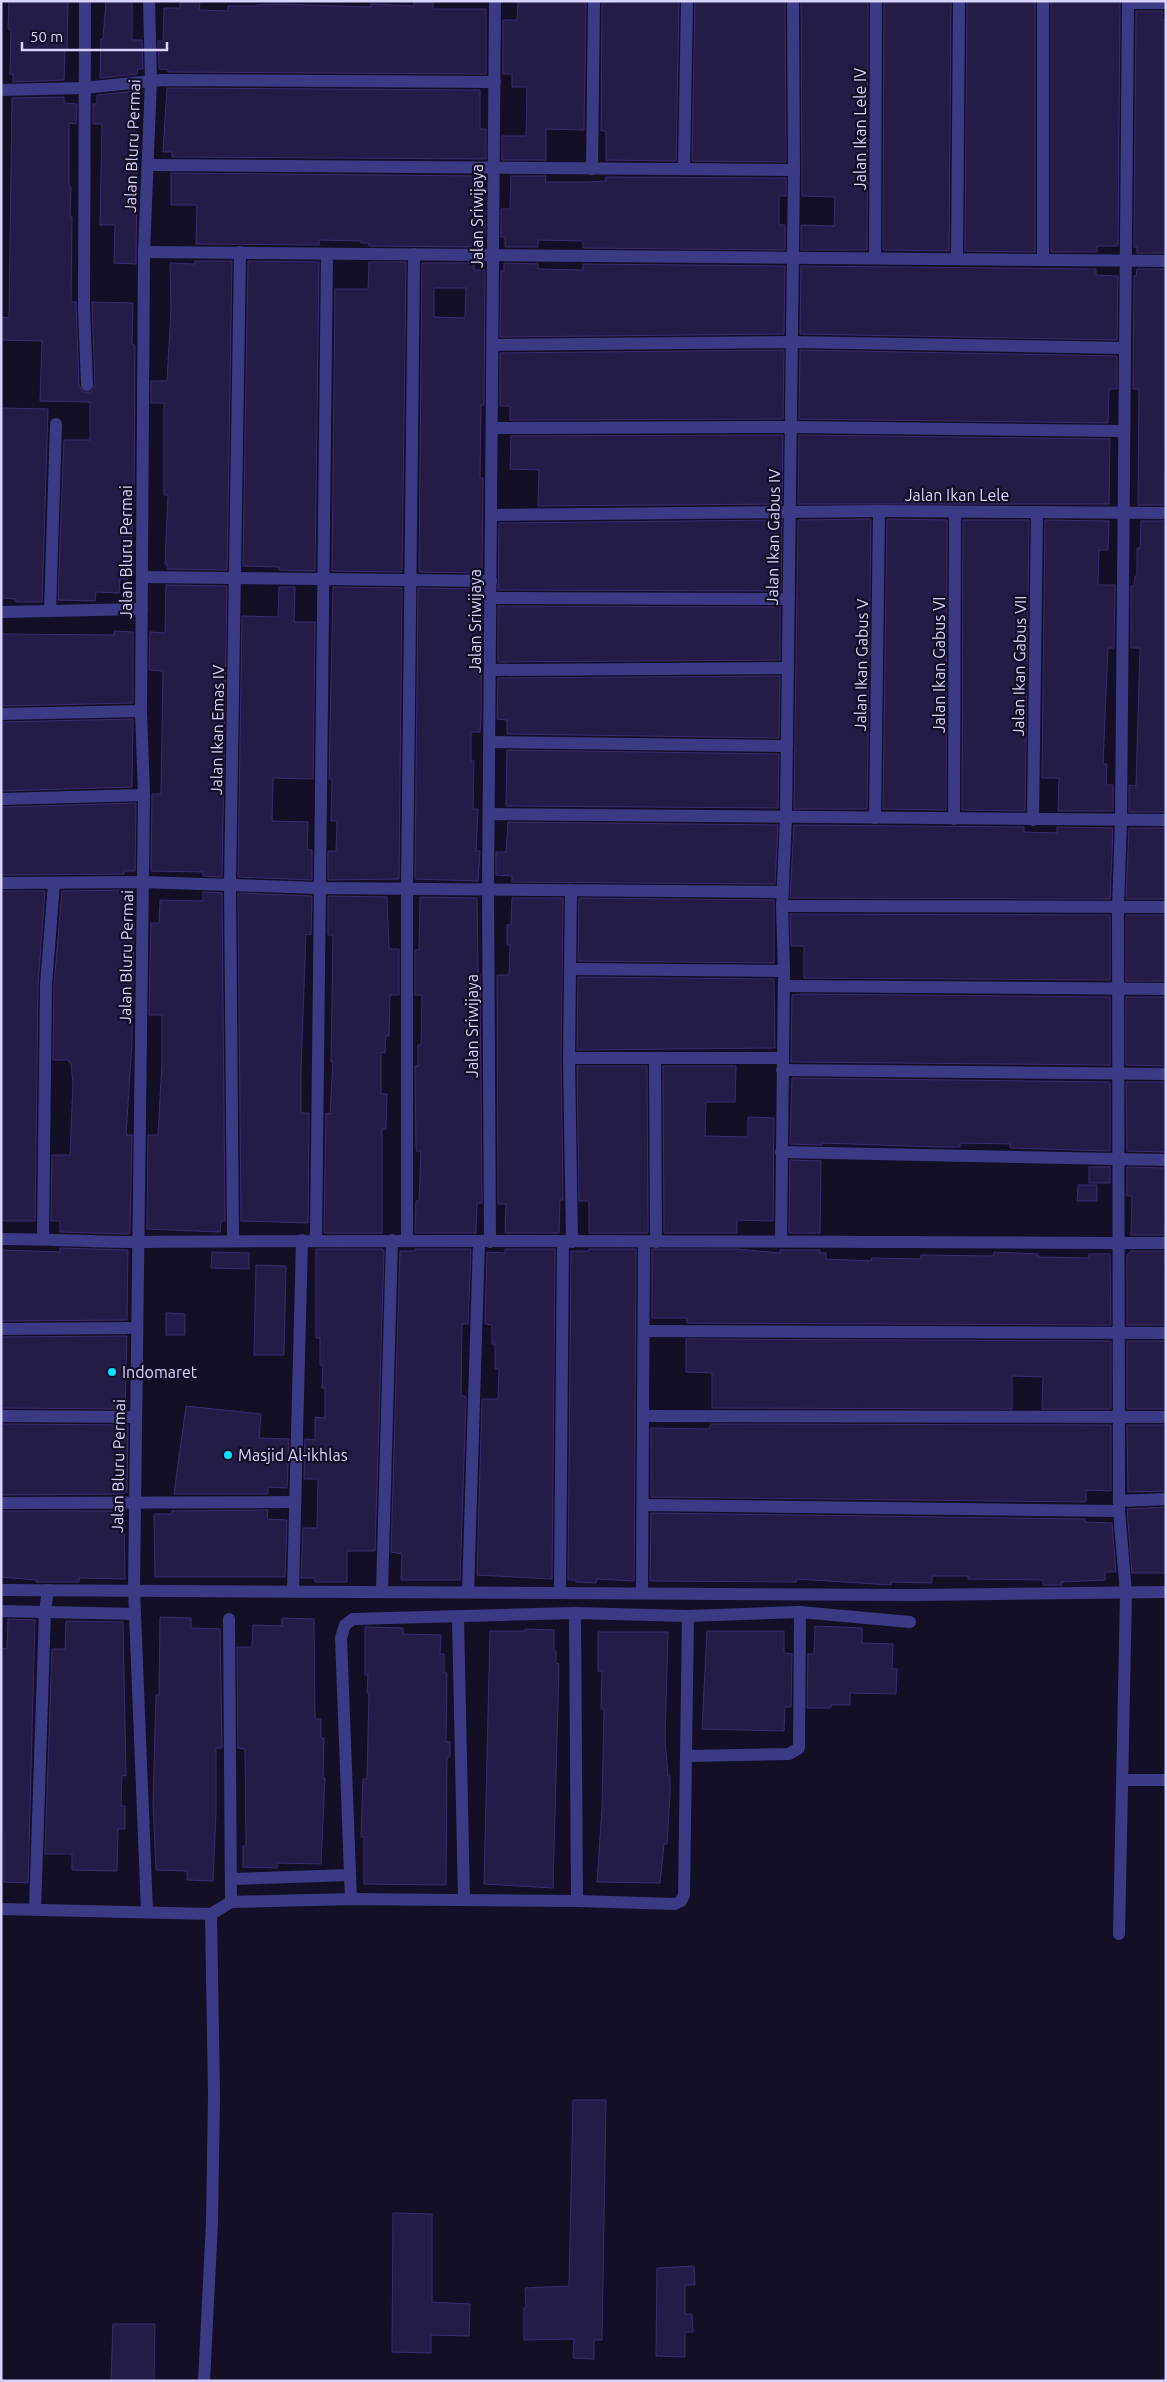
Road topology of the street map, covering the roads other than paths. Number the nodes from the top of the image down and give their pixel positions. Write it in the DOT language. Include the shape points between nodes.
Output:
graph roads {
  1 [pos="84,1"];
  2 [pos="149,1"];
  3 [pos="495,1"];
  4 [pos="594,1"];
  5 [pos="687,1"];
  6 [pos="793,1"];
  7 [pos="876,1"];
  8 [pos="959,1"];
  9 [pos="1043,1"];
  10 [pos="1128,2"];
  11 [pos="1166,4"];
  12 [pos="152,80"];
  13 [pos="495,82"];
  14 [pos="83,88"];
  15 [pos="1,90"];
  16 [pos="149,165"];
  17 [pos="494,167"];
  18 [pos="684,168"];
  19 [pos="592,169"];
  20 [pos="794,170"];
  21 [pos="144,252"];
  22 [pos="240,252"];
  23 [pos="327,254"];
  24 [pos="414,254"];
  25 [pos="494,256"];
  26 [pos="793,257"];
  27 [pos="875,257"];
  28 [pos="957,259"];
  29 [pos="1043,259"];
  30 [pos="1166,261"];
  31 [pos="1126,262"];
  32 [pos="792,342"];
  33 [pos="493,345"];
  34 [pos="1125,348"];
  35 [pos="87,385"];
  36 [pos="56,424"];
  37 [pos="791,427"];
  38 [pos="492,428"];
  39 [pos="1124,431"];
  40 [pos="879,511"];
  41 [pos="956,512"];
  42 [pos="1037,512"];
  43 [pos="790,513"];
  44 [pos="1123,514"];
  45 [pos="1166,514"];
  46 [pos="492,515"];
  47 [pos="142,577"];
  48 [pos="237,577"];
  49 [pos="321,579"];
  50 [pos="410,579"];
  51 [pos="491,581"];
  52 [pos="491,598"];
  53 [pos="789,599"];
  54 [pos="142,610"];
  55 [pos="50,611"];
  56 [pos="1,612"];
  57 [pos="788,668"];
  58 [pos="491,670"];
  59 [pos="141,711"];
  60 [pos="1,714"];
  61 [pos="490,742"];
  62 [pos="787,746"];
  63 [pos="144,795"];
  64 [pos="1,799"];
  65 [pos="489,814"];
  66 [pos="786,817"];
  67 [pos="875,818"];
  68 [pos="954,819"];
  69 [pos="1033,820"];
  70 [pos="1166,820"];
  71 [pos="1121,821"];
  72 [pos="143,882"];
  73 [pos="1,883"];
  74 [pos="54,883"];
  75 [pos="230,885"];
  76 [pos="407,887"];
  77 [pos="318,888"];
  78 [pos="488,888"];
  79 [pos="571,890"];
  80 [pos="782,892"];
  81 [pos="782,906"];
  82 [pos="1166,907"];
  83 [pos="1118,908"];
  84 [pos="570,969"];
  85 [pos="784,971"];
  86 [pos="784,986"];
  87 [pos="1166,989"];
  88 [pos="1120,990"];
  89 [pos="569,1058"];
  90 [pos="655,1058"];
  91 [pos="782,1064"];
  92 [pos="1119,1074"];
  93 [pos="1166,1074"];
  94 [pos="780,1152"];
  95 [pos="1118,1160"];
  96 [pos="1166,1160"];
  97 [pos="1,1239"];
  98 [pos="43,1239"];
  99 [pos="233,1240"];
  100 [pos="302,1240"];
  101 [pos="316,1240"];
  102 [pos="392,1240"];
  103 [pos="781,1240"];
  104 [pos="407,1241"];
  105 [pos="139,1242"];
  106 [pos="484,1242"];
  107 [pos="567,1242"];
  108 [pos="650,1242"];
  109 [pos="1120,1243"];
  110 [pos="1166,1243"];
  111 [pos="136,1328"];
  112 [pos="1,1329"];
  113 [pos="644,1331"];
  114 [pos="1166,1332"];
  115 [pos="1118,1334"];
  116 [pos="1,1416"];
  117 [pos="644,1416"];
  118 [pos="135,1417"];
  119 [pos="1166,1417"];
  120 [pos="1119,1418"];
  121 [pos="1166,1499"];
  122 [pos="296,1502"];
  123 [pos="1,1503"];
  124 [pos="134,1503"];
  125 [pos="643,1506"];
  126 [pos="1119,1506"];
  127 [pos="134,1589"];
  128 [pos="1,1590"];
  129 [pos="48,1590"];
  130 [pos="294,1590"];
  131 [pos="382,1591"];
  132 [pos="468,1592"];
  133 [pos="560,1592"];
  134 [pos="1166,1592"];
  135 [pos="642,1593"];
  136 [pos="1126,1593"];
  137 [pos="1,1611"];
  138 [pos="45,1611"];
  139 [pos="800,1612"];
  140 [pos="575,1613"];
  141 [pos="135,1614"];
  142 [pos="688,1616"];
  143 [pos="458,1618"];
  144 [pos="229,1619"];
  145 [pos="910,1622"];
  146 [pos="688,1756"];
  147 [pos="1123,1780"];
  148 [pos="1166,1780"];
  149 [pos="350,1875"];
  150 [pos="231,1879"];
  151 [pos="351,1899"];
  152 [pos="464,1900"];
  153 [pos="577,1901"];
  154 [pos="231,1902"];
  155 [pos="1,1909"];
  156 [pos="35,1910"];
  157 [pos="147,1912"];
  158 [pos="211,1914"];
  159 [pos="1119,1934"];
  160 [pos="204,2381"];
  1 -- 14 [label="street"];
  2 -- 12 [label="street, Jalan Bluru Permai"];
  3 -- 13 [label="street, Jalan Sriwijaya"];
  4 -- 19 [label="street"];
  5 -- 18 [label="street"];
  6 -- 20 [label="street, Jalan Ikan Gabus IV"];
  7 -- 27 [label="street, Jalan Ikan Lele IV"];
  8 -- 28 [label="street"];
  9 -- 29 [label="street"];
  10 -- 11 [label="street"];
  10 -- 31 [label="street"];
  12 -- 13 [label="street"];
  12 -- 14 [label="street"];
  12 -- 16 [label="street, Jalan Bluru Permai"];
  13 -- 17 [label="street, Jalan Sriwijaya"];
  14 -- 15 [label="street"];
  14 -- 35 [label="street"];
  16 -- 17 [label="street"];
  16 -- 21 [label="street, Jalan Bluru Permai"];
  17 -- 19 [label="street"];
  17 -- 25 [label="street, Jalan Sriwijaya"];
  18 -- 19 [label="street"];
  18 -- 20 [label="street"];
  20 -- 26 [label="street, Jalan Ikan Gabus IV"];
  21 -- 22 [label="street"];
  21 -- 47 [label="street, Jalan Bluru Permai"];
  22 -- 23 [label="street"];
  22 -- 48 [label="street, Jalan Ikan Emas IV"];
  23 -- 24 [label="street"];
  23 -- 49 [label="street"];
  24 -- 25 [label="street"];
  24 -- 50 [label="street"];
  25 -- 26 [label="street"];
  25 -- 33 [label="street, Jalan Sriwijaya"];
  26 -- 27 [label="street"];
  26 -- 32 [label="street, Jalan Ikan Gabus IV"];
  27 -- 28 [label="street"];
  28 -- 29 [label="street"];
  29 -- 31 [label="street"];
  30 -- 31 [label="street"];
  31 -- 34 [label="street"];
  32 -- 33 [label="street"];
  32 -- 34 [label="street"];
  32 -- 37 [label="street, Jalan Ikan Gabus IV"];
  33 -- 38 [label="street, Jalan Sriwijaya"];
  34 -- 39 [label="street"];
  36 -- 55 [label="street"];
  37 -- 38 [label="street"];
  37 -- 39 [label="street"];
  37 -- 43 [label="street, Jalan Ikan Gabus IV"];
  38 -- 46 [label="street, Jalan Sriwijaya"];
  39 -- 44 [label="street"];
  40 -- 41 [label="street, Jalan Ikan Lele"];
  40 -- 43 [label="street, Jalan Ikan Lele"];
  40 -- 67 [label="street, Jalan Ikan Gabus V"];
  41 -- 42 [label="street, Jalan Ikan Lele"];
  41 -- 68 [label="street, Jalan Ikan Gabus VI"];
  42 -- 44 [label="street, Jalan Ikan Lele"];
  42 -- 69 [label="street, Jalan Ikan Gabus VII"];
  43 -- 46 [label="street, Jalan Ikan Lele"];
  43 -- 53 [label="street, Jalan Ikan Gabus IV"];
  44 -- 45 [label="street, Jalan Ikan Lele"];
  44 -- 71 [label="street"];
  46 -- 51 [label="street, Jalan Sriwijaya"];
  47 -- 48 [label="street"];
  47 -- 54 [label="street, Jalan Bluru Permai"];
  48 -- 49 [label="street"];
  48 -- 75 [label="street, Jalan Ikan Emas IV"];
  49 -- 50 [label="street"];
  49 -- 77 [label="street"];
  50 -- 51 [label="street"];
  50 -- 76 [label="street"];
  51 -- 52 [label="street, Jalan Sriwijaya"];
  52 -- 53 [label="street"];
  52 -- 58 [label="street, Jalan Sriwijaya"];
  53 -- 57 [label="street, Jalan Ikan Gabus IV"];
  54 -- 55 [label="street"];
  54 -- 59 [label="street, Jalan Bluru Permai"];
  55 -- 56 [label="street"];
  57 -- 58 [label="street"];
  57 -- 62 [label="street, Jalan Ikan Gabus IV"];
  58 -- 61 [label="street, Jalan Sriwijaya"];
  59 -- 60 [label="street"];
  59 -- 63 [label="street, Jalan Bluru Permai"];
  61 -- 62 [label="street"];
  61 -- 65 [label="street, Jalan Sriwijaya"];
  62 -- 66 [label="street, Jalan Ikan Gabus IV"];
  63 -- 64 [label="street"];
  63 -- 72 [label="street, Jalan Bluru Permai"];
  65 -- 66 [label="street"];
  65 -- 78 [label="street, Jalan Sriwijaya"];
  66 -- 67 [label="street"];
  66 -- 80 [label="street, Jalan Ikan Gabus IV"];
  67 -- 68 [label="street"];
  68 -- 69 [label="street"];
  69 -- 71 [label="street"];
  70 -- 71 [label="street"];
  71 -- 83 [label="street"];
  72 -- 74 [label="street"];
  72 -- 75 [label="street"];
  72 -- 105 [label="street, Jalan Bluru Permai"];
  73 -- 74 [label="street"];
  74 -- 98 [label="street" via="46,985"];
  75 -- 77 [label="street"];
  75 -- 99 [label="street, Jalan Ikan Emas IV"];
  76 -- 77 [label="street"];
  76 -- 78 [label="street"];
  76 -- 104 [label="street"];
  77 -- 101 [label="street"];
  78 -- 79 [label="street"];
  78 -- 106 [label="street, Jalan Sriwijaya"];
  79 -- 80 [label="street"];
  79 -- 84 [label="street"];
  80 -- 81 [label="street, Jalan Ikan Gabus IV"];
  81 -- 83 [label="street"];
  81 -- 85 [label="street, Jalan Ikan Gabus IV"];
  82 -- 83 [label="street"];
  83 -- 88 [label="street"];
  84 -- 85 [label="street"];
  84 -- 89 [label="street"];
  85 -- 86 [label="street, Jalan Ikan Gabus IV"];
  86 -- 88 [label="street"];
  86 -- 91 [label="street, Jalan Ikan Gabus IV"];
  87 -- 88 [label="street"];
  88 -- 92 [label="street"];
  89 -- 90 [label="street"];
  89 -- 107 [label="street"];
  90 -- 91 [label="street"];
  90 -- 108 [label="street"];
  91 -- 92 [label="street"];
  91 -- 94 [label="street, Jalan Ikan Gabus IV"];
  92 -- 93 [label="street"];
  92 -- 95 [label="street"];
  94 -- 95 [label="street"];
  94 -- 103 [label="street, Jalan Ikan Gabus IV"];
  95 -- 96 [label="street"];
  95 -- 109 [label="street"];
  97 -- 98 [label="street"];
  98 -- 105 [label="street"];
  99 -- 100 [label="street"];
  99 -- 105 [label="street"];
  100 -- 101 [label="street"];
  100 -- 122 [label="street"];
  101 -- 102 [label="street"];
  102 -- 104 [label="street"];
  102 -- 131 [label="street"];
  103 -- 108 [label="street"];
  103 -- 109 [label="street"];
  104 -- 106 [label="street"];
  105 -- 111 [label="street, Jalan Bluru Permai"];
  106 -- 107 [label="street"];
  106 -- 132 [label="street, Jalan Sriwijaya"];
  107 -- 108 [label="street"];
  107 -- 133 [label="street"];
  108 -- 113 [label="street"];
  109 -- 110 [label="street"];
  109 -- 115 [label="street"];
  111 -- 112 [label="street"];
  111 -- 118 [label="street, Jalan Bluru Permai"];
  113 -- 115 [label="street"];
  113 -- 117 [label="street"];
  114 -- 115 [label="street"];
  115 -- 120 [label="street"];
  116 -- 118 [label="street"];
  117 -- 120 [label="street"];
  117 -- 125 [label="street"];
  118 -- 124 [label="street, Jalan Bluru Permai"];
  119 -- 120 [label="street"];
  120 -- 126 [label="street"];
  121 -- 126 [label="street"];
  122 -- 124 [label="street"];
  122 -- 130 [label="street"];
  123 -- 124 [label="street"];
  124 -- 127 [label="street, Jalan Bluru Permai"];
  125 -- 126 [label="street"];
  125 -- 135 [label="street"];
  126 -- 136 [label="street"];
  127 -- 129 [label="street"];
  127 -- 130 [label="street"];
  127 -- 141 [label="street, Jalan Bluru Permai"];
  128 -- 129 [label="street"];
  129 -- 138 [label="street"];
  130 -- 131 [label="street"];
  131 -- 132 [label="street"];
  132 -- 133 [label="street"];
  133 -- 135 [label="street"];
  134 -- 136 [label="street"];
  135 -- 136 [label="street"];
  136 -- 147 [label="street"];
  137 -- 138 [label="street"];
  138 -- 141 [label="street"];
  138 -- 156 [label="street"];
  139 -- 142 [label="street"];
  139 -- 145 [label="street"];
  139 -- 146 [label="street" via="799,1748 789,1754"];
  140 -- 142 [label="street"];
  140 -- 143 [label="street"];
  140 -- 153 [label="street"];
  141 -- 157 [label="street, Jalan Bluru Permai"];
  142 -- 146 [label="street"];
  143 -- 149 [label="street" via="367,1618 353,1619 345,1625 341,1638"];
  143 -- 152 [label="street"];
  144 -- 150 [label="street"];
  146 -- 153 [label="street" via="684,1895 681,1901 675,1904"];
  147 -- 148 [label="street"];
  147 -- 159 [label="street"];
  149 -- 150 [label="street"];
  149 -- 151 [label="street"];
  150 -- 154 [label="street"];
  151 -- 152 [label="street"];
  151 -- 154 [label="street"];
  152 -- 153 [label="street"];
  154 -- 158 [label="street"];
  155 -- 156 [label="street"];
  156 -- 157 [label="street"];
  157 -- 158 [label="street"];
  158 -- 160 [label="street" via="214,2105"];
}
